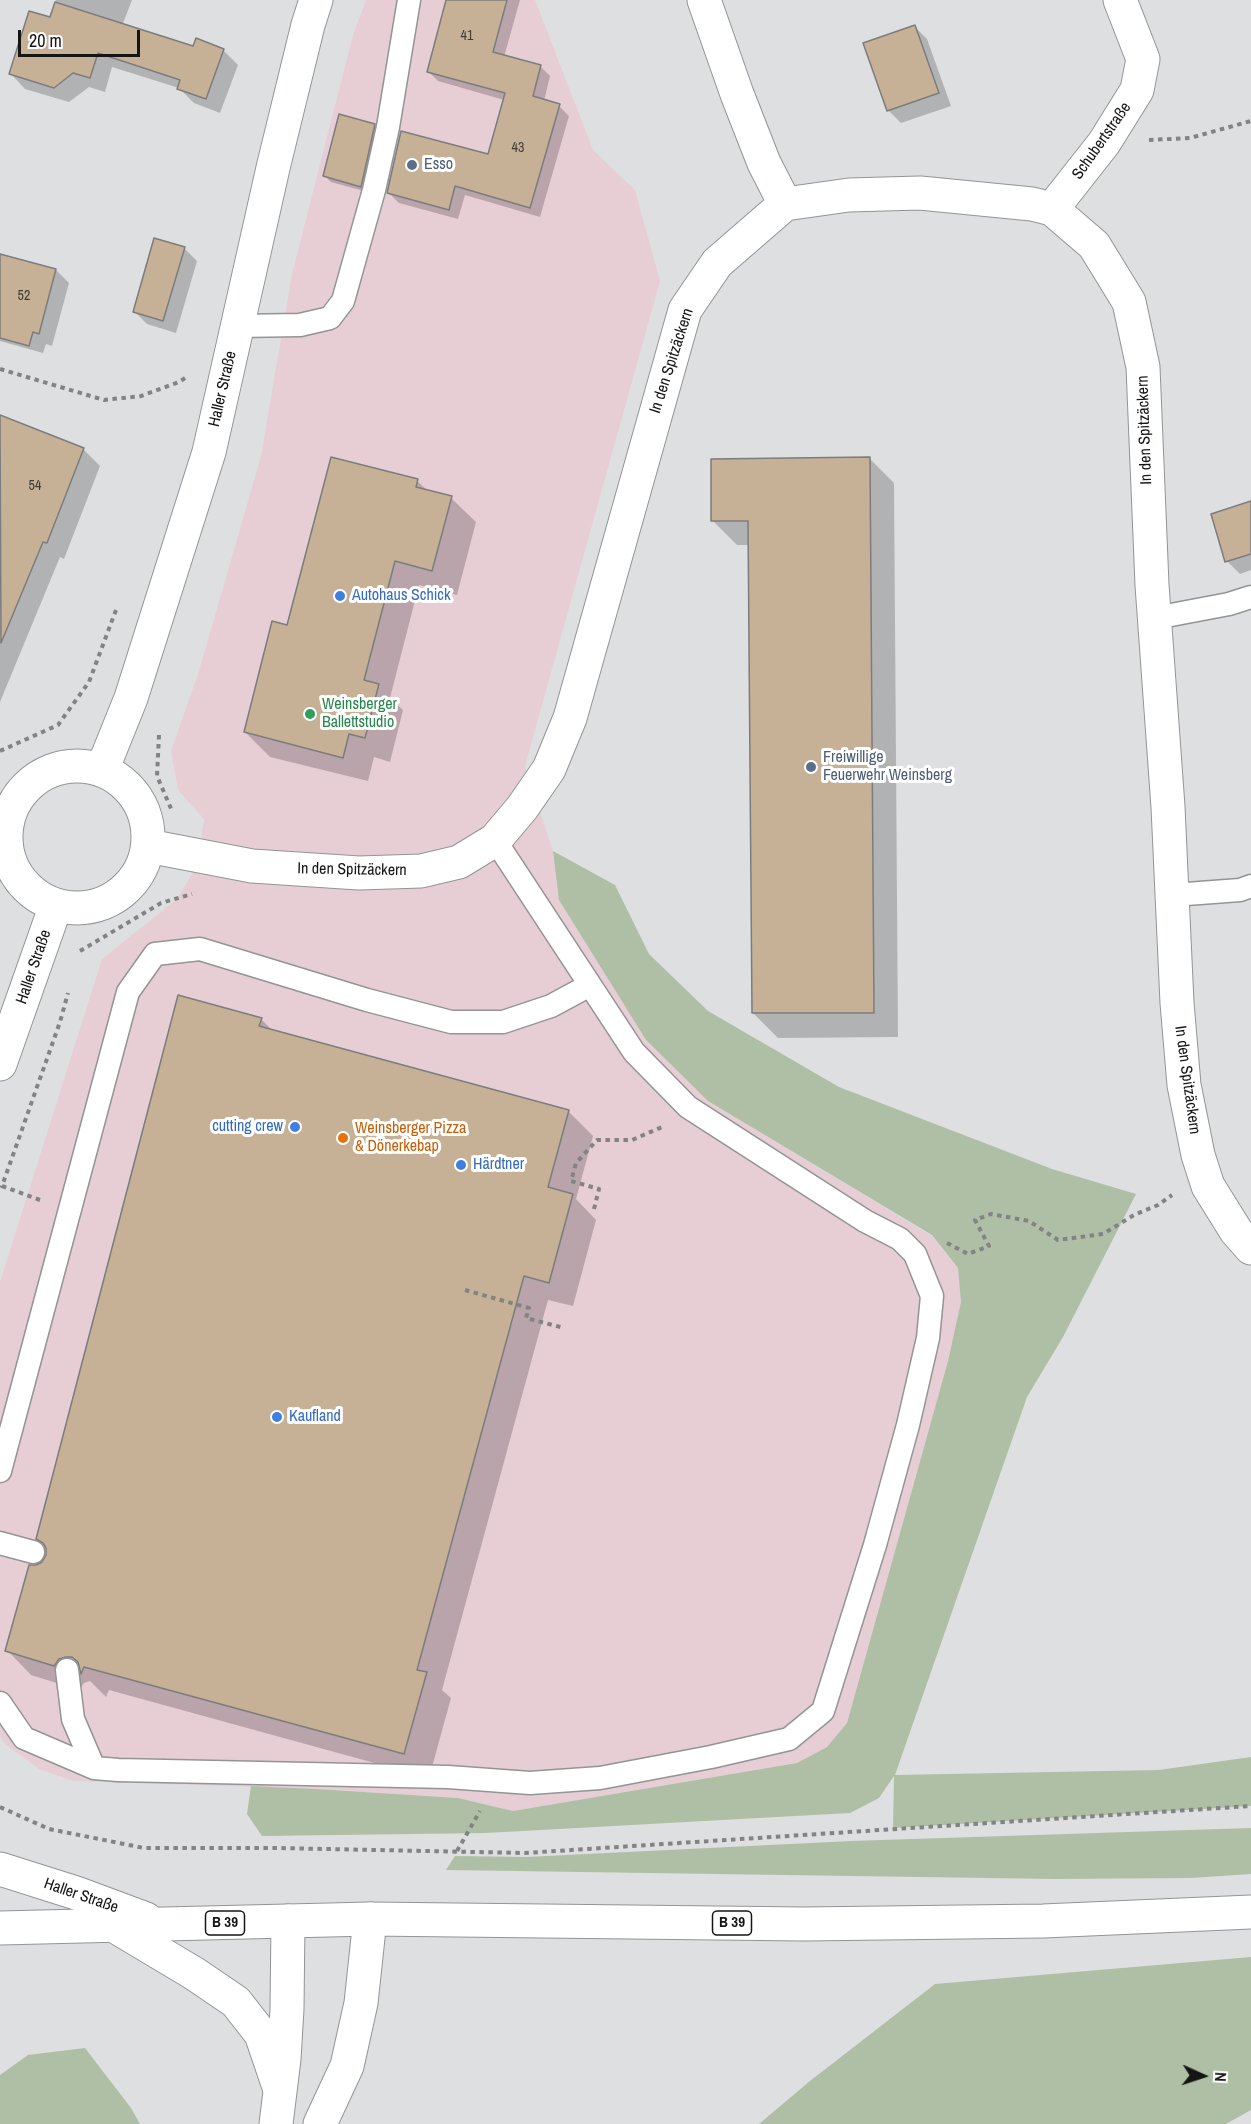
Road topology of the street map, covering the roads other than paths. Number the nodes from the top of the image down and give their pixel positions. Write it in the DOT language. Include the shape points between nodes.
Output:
graph roads {
  1 [pos="316,0"];
  2 [pos="409,0"];
  3 [pos="704,0"];
  4 [pos="1120,0"];
  5 [pos="785,204"];
  6 [pos="1052,209"];
  7 [pos="237,326"];
  8 [pos="1251,597"];
  9 [pos="1155,618"];
  10 [pos="102,770"];
  11 [pos="4,822"];
  12 [pos="495,840"];
  13 [pos="148,846"];
  14 [pos="1251,886"];
  15 [pos="1173,896"];
  16 [pos="56,904"];
  17 [pos="590,985"];
  18 [pos="0,1064"];
  19 [pos="1251,1248"];
  20 [pos="0,1471"];
  21 [pos="0,1543"];
  22 [pos="33,1552"];
  23 [pos="67,1670"];
  24 [pos="0,1703"];
  25 [pos="94,1768"];
  26 [pos="0,1869"];
  27 [pos="1251,1912"];
  28 [pos="370,1919"];
  29 [pos="288,1921"];
  30 [pos="162,1924"];
  31 [pos="113,1925"];
  32 [pos="0,1928"];
  33 [pos="280,2090"];
  34 [pos="276,2124"];
  35 [pos="320,2124"];
  1 -- 7 [label="street, Haller Straße"];
  2 -- 7 [label="lane" via="388,127 344,301 330,318 300,325"];
  3 -- 5 [label="street" via="764,163"];
  4 -- 6 [label="street, Schubertstraße" via="1143,59 1137,90 1104,143"];
  5 -- 6 [label="street, In den Spitzäckern" via="849,195 920,193"];
  5 -- 12 [label="street, In den Spitzäckern" via="717,263 685,310 570,718 549,769"];
  6 -- 9 [label="street, In den Spitzäckern" via="1094,245 1128,302 1143,367"];
  7 -- 10 [label="street, Haller Straße" via="209,452 131,698"];
  8 -- 9 [label="lane"];
  9 -- 15 [label="street, In den Spitzäckern"];
  10 -- 11 [label="street" via="82,765 42,774 26,787"];
  10 -- 13 [label="street" via="119,779 138,800 148,827"];
  11 -- 16 [label="street" via="10,860 18,877 30,891"];
  12 -- 13 [label="street, In den Spitzäckern" via="459,862 421,871 359,873 252,866"];
  12 -- 17 [label="lane"];
  13 -- 16 [label="street" via="142,868 129,887 111,900 90,908"];
  14 -- 15 [label="lane"];
  15 -- 19 [label="street, In den Spitzäckern" via="1184,1085 1198,1155 1208,1186"];
  16 -- 18 [label="street, Haller Straße"];
  17 -- 20 [label="lane" via="551,1006 503,1022 451,1022 200,950 155,954 128,992"];
  17 -- 25 [label="lane" via="634,1052 688,1107 865,1221 900,1239 915,1254 932,1296 928,1338 908,1425 823,1712 789,1738 600,1778 530,1783 448,1777"];
  21 -- 22 [label="lane"];
  23 -- 25 [label="lane" via="73,1719"];
  24 -- 25 [label="lane" via="24,1738"];
  26 -- 30 [label="street, Haller Straße"];
  27 -- 28 [label="street, B 39" via="1043,1921 804,1924"];
  28 -- 29 [label="street, B 39"];
  28 -- 35 [label="street" via="361,2002 347,2066"];
  29 -- 30 [label="street, B 39"];
  29 -- 33 [label="street" via="287,2009"];
  30 -- 31 [label="street, B 39"];
  31 -- 32 [label="street, B 39"];
  31 -- 33 [label="street" via="236,2002 261,2034"];
  33 -- 34 [label="street"];
}
